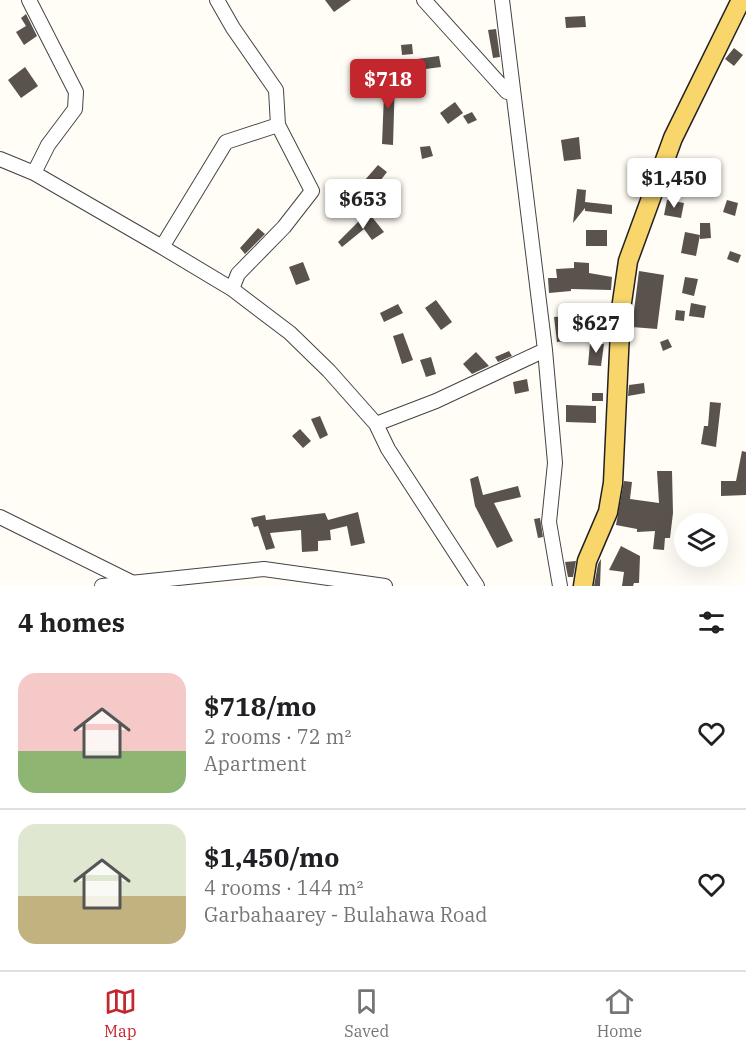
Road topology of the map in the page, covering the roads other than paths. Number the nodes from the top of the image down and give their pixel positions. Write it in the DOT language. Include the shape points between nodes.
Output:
graph roads {
  1 [pos="29,0"];
  2 [pos="217,0"];
  3 [pos="424,0"];
  4 [pos="502,0"];
  5 [pos="741,0"];
  6 [pos="513,91"];
  7 [pos="278,125"];
  8 [pos="0,159"];
  9 [pos="34,173"];
  10 [pos="162,246"];
  11 [pos="232,289"];
  12 [pos="545,350"];
  13 [pos="376,424"];
  14 [pos="0,517"];
  15 [pos="133,583"];
  16 [pos="102,586"];
  17 [pos="385,586"];
  18 [pos="477,586"];
  19 [pos="560,586"];
  20 [pos="583,586"];
  1 -- 9 [label="street" via="76,92 75,109 48,145"];
  2 -- 7 [label="street" via="276,90"];
  3 -- 6 [label="street" via="507,92"];
  4 -- 6 [label="street"];
  5 -- 20 [label="main road" via="673,138 628,261 621,309 613,483 608,512 587,561"];
  6 -- 12 [label="street"];
  7 -- 10 [label="street" via="226,142"];
  7 -- 11 [label="street" via="312,191 284,227 238,274"];
  8 -- 9 [label="street"];
  9 -- 10 [label="street"];
  10 -- 11 [label="street"];
  11 -- 13 [label="street" via="290,333"];
  12 -- 13 [label="street" via="436,402"];
  12 -- 19 [label="street" via="555,463 549,522"];
  13 -- 18 [label="street" via="388,449"];
  14 -- 15 [label="street"];
  15 -- 16 [label="street"];
  15 -- 17 [label="street" via="264,569"];
}
